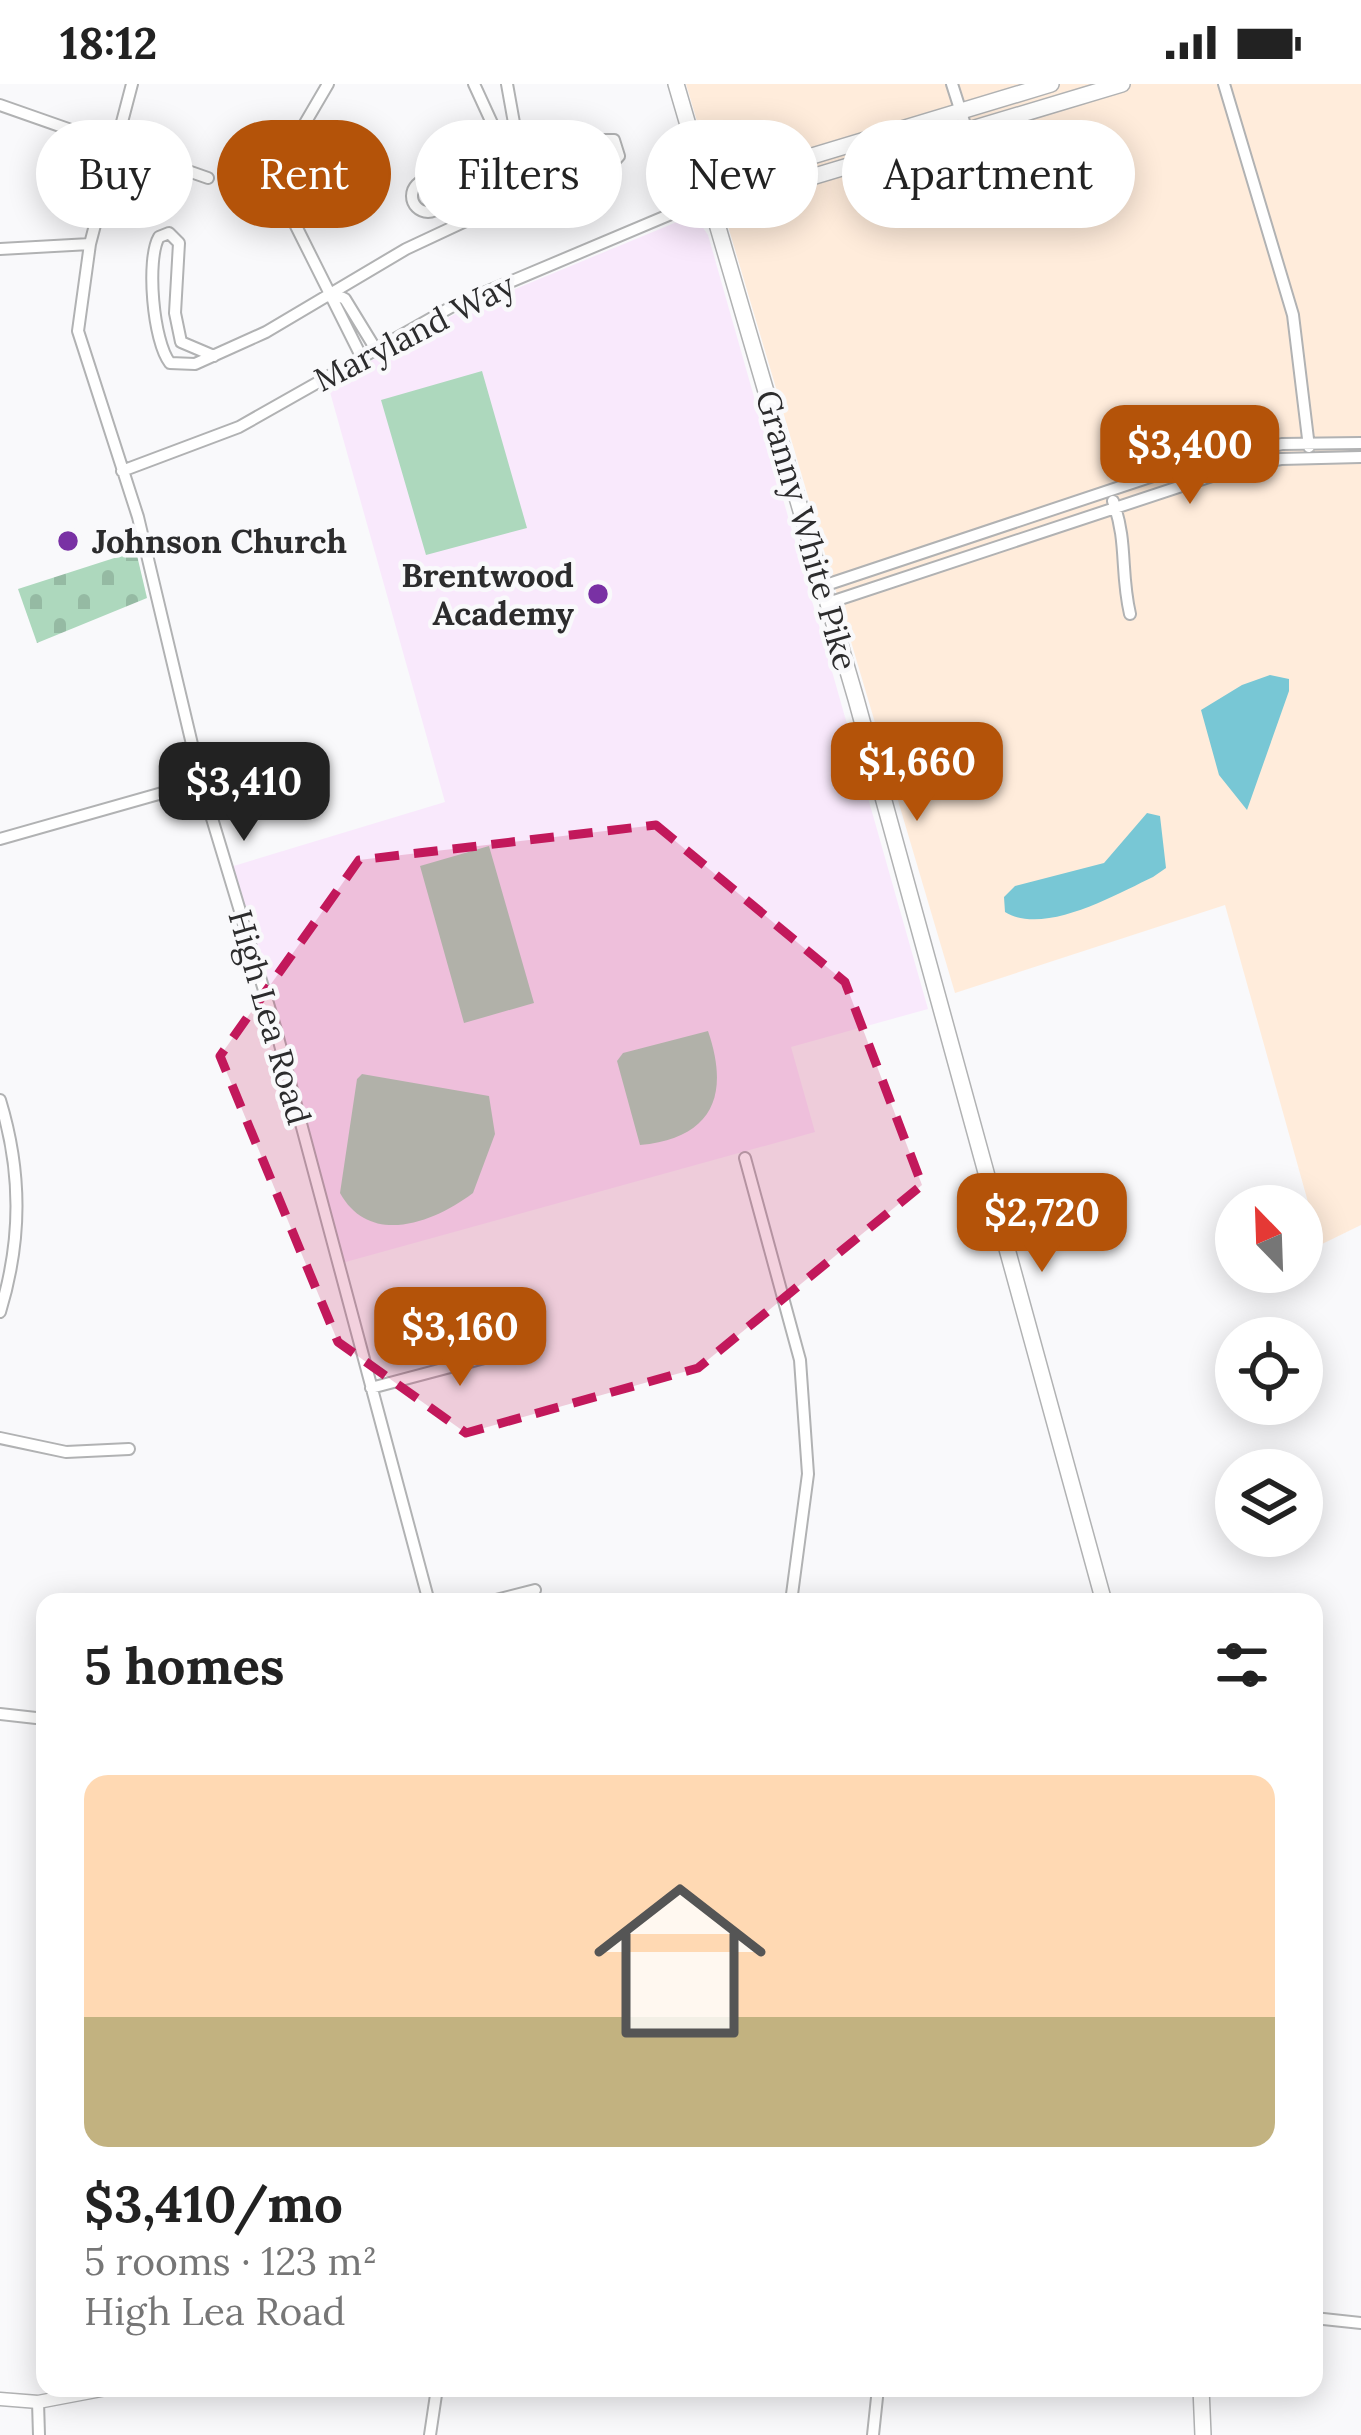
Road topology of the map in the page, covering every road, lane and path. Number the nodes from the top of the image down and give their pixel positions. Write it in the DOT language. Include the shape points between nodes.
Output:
graph roads {
  1 [pos="132,84"];
  2 [pos="328,84"];
  3 [pos="474,84"];
  4 [pos="507,84"];
  5 [pos="676,84"];
  6 [pos="952,84"];
  7 [pos="1051,84"];
  8 [pos="1122,84"];
  9 [pos="1224,84"];
  10 [pos="0,105"];
  11 [pos="960,111"];
  12 [pos="42,120"];
  13 [pos="123,120"];
  14 [pos="491,120"];
  15 [pos="513,120"];
  16 [pos="687,120"];
  17 [pos="963,120"];
  18 [pos="1001,120"];
  19 [pos="818,154"];
  20 [pos="193,173"];
  21 [pos="208,178"];
  22 [pos="646,225"];
  23 [pos="94,228"];
  24 [pos="444,228"];
  25 [pos="452,228"];
  26 [pos="719,228"];
  27 [pos="445,231"];
  28 [pos="90,244"];
  29 [pos="0,249"];
  30 [pos="332,292"];
  31 [pos="157,332"];
  32 [pos="181,342"];
  33 [pos="375,348"];
  34 [pos="214,356"];
  35 [pos="362,356"];
  36 [pos="1309,442"];
  37 [pos="1361,443"];
  38 [pos="1309,457"];
  39 [pos="1361,457"];
  40 [pos="122,471"];
  41 [pos="1109,490"];
  42 [pos="1115,507"];
  43 [pos="826,595"];
  44 [pos="1130,614"];
  45 [pos="201,782"];
  46 [pos="0,839"];
  47 [pos="0,1100"];
  48 [pos="745,1159"];
  49 [pos="0,1312"];
  50 [pos="537,1344"];
  51 [pos="371,1388"];
  52 [pos="0,1438"];
  53 [pos="129,1449"];
  54 [pos="535,1590"];
  55 [pos="427,1593"];
  56 [pos="523,1593"];
  57 [pos="792,1593"];
  58 [pos="1102,1593"];
  59 [pos="0,1714"];
  60 [pos="36,1718"];
  61 [pos="1323,2319"];
  62 [pos="1361,2323"];
  63 [pos="64,2397"];
  64 [pos="436,2397"];
  65 [pos="877,2397"];
  66 [pos="1201,2397"];
  67 [pos="0,2399"];
  68 [pos="38,2402"];
  69 [pos="39,2435"];
  70 [pos="430,2435"];
  71 [pos="873,2435"];
  72 [pos="1203,2435"];
  1 -- 13 [label="street, High Lea Road"];
  2 -- 30 [label="street" via="294,142 286,180 298,238"];
  3 -- 14 [label="street"];
  4 -- 15 [label="street"];
  5 -- 16 [label="main road, Granny White Pike"];
  6 -- 11 [label="street"];
  7 -- 11 [label="main road, Maryland Way"];
  8 -- 18 [label="main road, Maryland Way"];
  9 -- 36 [label="street" via="1293,315"];
  10 -- 12 [label="street"];
  11 -- 17 [label="street"];
  11 -- 19 [label="main road, Maryland Way"];
  20 -- 21 [label="street"];
  22 -- 33 [label="street, Maryland Way"];
  23 -- 28 [label="street, High Lea Road"];
  24 -- 27 [label="street"];
  25 -- 27 [label="street"];
  26 -- 43 [label="main road, Granny White Pike"];
  27 -- 30 [label="street"];
  28 -- 29 [label="street"];
  28 -- 40 [label="street, High Lea Road" via="78,331"];
  30 -- 33 [label="street" via="346,298"];
  30 -- 34 [label="street"];
  30 -- 35 [label="street"];
  31 -- 32 [label="street"];
  31 -- 32 [label="street" via="154,241 169,233 179,243"];
  31 -- 34 [label="street" via="176,366"];
  32 -- 34 [label="street"];
  33 -- 35 [label="street, Maryland Way"];
  35 -- 40 [label="street, Maryland Way" via="239,428"];
  36 -- 37 [label="street"];
  36 -- 38 [label="street"];
  36 -- 41 [label="street" via="1221,455"];
  38 -- 39 [label="street"];
  38 -- 42 [label="street" via="1239,467"];
  40 -- 45 [label="street, High Lea Road"];
  41 -- 42 [label="street"];
  41 -- 43 [label="street"];
  42 -- 43 [label="street"];
  42 -- 44 [label="street" via="1126,542"];
  43 -- 58 [label="main road, Granny White Pike"];
  45 -- 46 [label="street"];
  45 -- 51 [label="street, High Lea Road"];
  47 -- 49 [label="street" via="16,1162 18,1226"];
  48 -- 57 [label="street" via="800,1360 808,1474"];
  50 -- 51 [label="street"];
  51 -- 55 [label="street, High Lea Road"];
  52 -- 53 [label="street" via="66,1452"];
  54 -- 56 [label="street"];
  59 -- 60 [label="street"];
  61 -- 62 [label="street"];
  63 -- 68 [label="street"];
  64 -- 70 [label="street"];
  65 -- 71 [label="street"];
  66 -- 72 [label="main road"];
  67 -- 68 [label="street"];
  68 -- 69 [label="street"];
}
